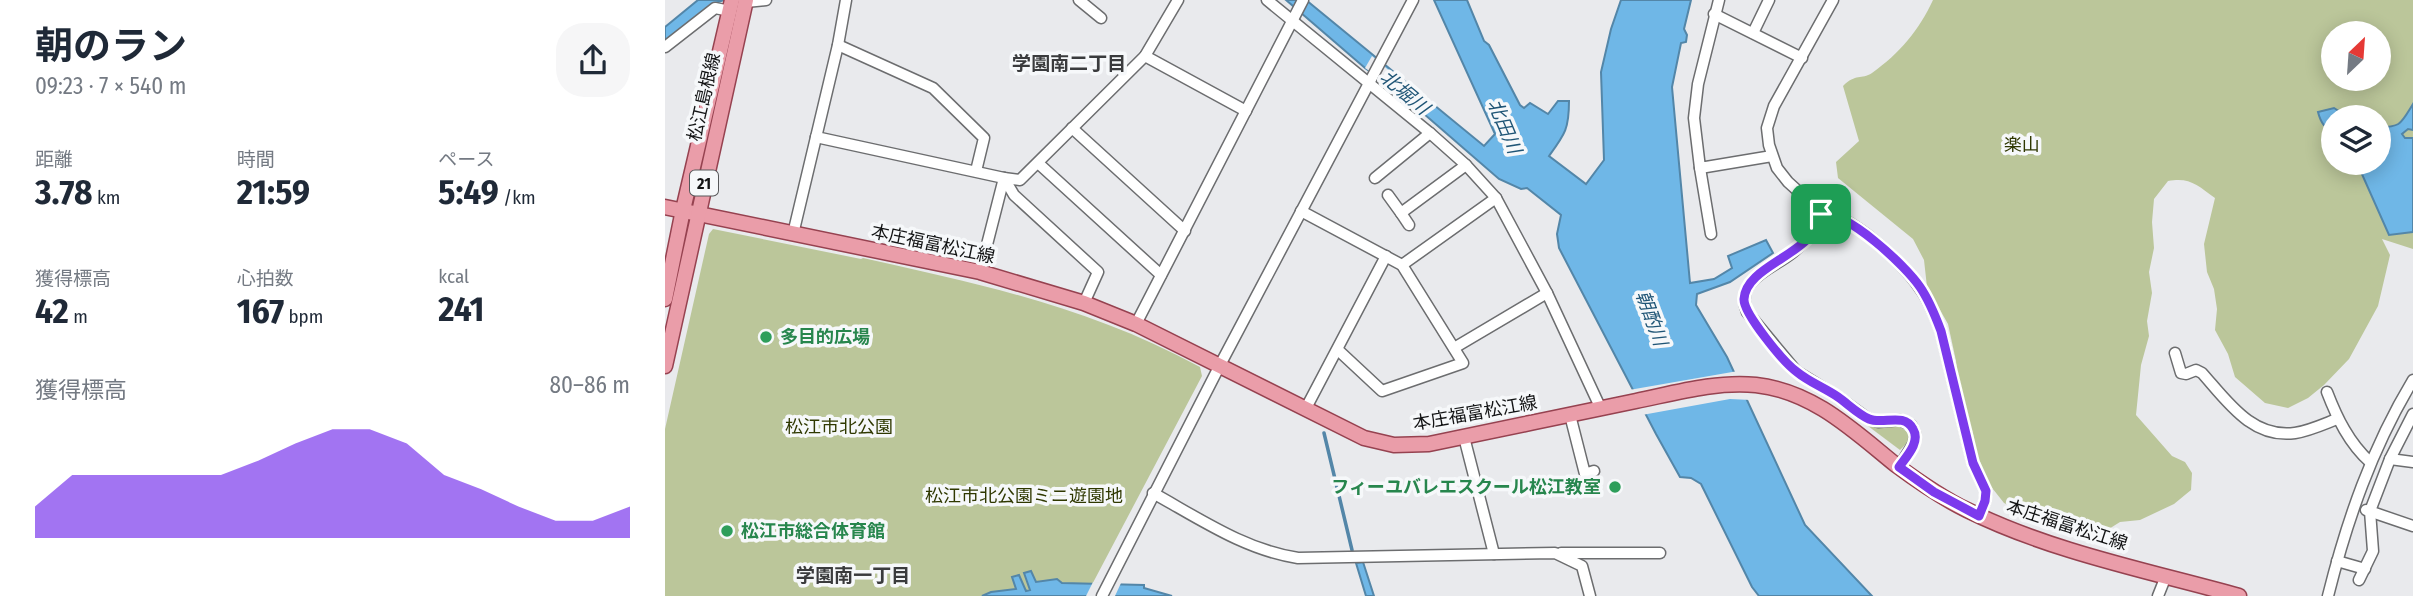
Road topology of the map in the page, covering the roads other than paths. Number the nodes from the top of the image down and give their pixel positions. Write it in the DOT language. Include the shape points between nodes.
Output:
graph roads {
  1 [pos="766,0"];
  2 [pos="846,0"];
  3 [pos="1079,0"];
  4 [pos="1178,0"];
  5 [pos="1267,0"];
  6 [pos="1303,0"];
  7 [pos="1413,0"];
  8 [pos="1719,0"];
  9 [pos="1769,0"];
  10 [pos="1833,0"];
  11 [pos="738,3"];
  12 [pos="1714,15"];
  13 [pos="1294,16"];
  14 [pos="1101,18"];
  15 [pos="1753,33"];
  16 [pos="838,45"];
  17 [pos="665,47"];
  18 [pos="1145,56"];
  19 [pos="1802,58"];
  20 [pos="1371,81"];
  21 [pos="1246,111"];
  22 [pos="1072,128"];
  23 [pos="1430,133"];
  24 [pos="816,137"];
  25 [pos="1772,156"];
  26 [pos="1038,163"];
  27 [pos="1466,165"];
  28 [pos="1700,168"];
  29 [pos="976,171"];
  30 [pos="1003,178"];
  31 [pos="1375,178"];
  32 [pos="1388,195"];
  33 [pos="1496,198"];
  34 [pos="665,206"];
  35 [pos="1301,211"];
  36 [pos="690,212"];
  37 [pos="1401,213"];
  38 [pos="1821,214"];
  39 [pos="1409,225"];
  40 [pos="1185,231"];
  41 [pos="793,234"];
  42 [pos="1710,234"];
  43 [pos="1386,256"];
  44 [pos="1402,265"];
  45 [pos="979,272"];
  46 [pos="1161,275"];
  47 [pos="1547,293"];
  48 [pos="665,299"];
  49 [pos="1084,303"];
  50 [pos="1136,324"];
  51 [pos="1454,348"];
  52 [pos="1338,350"];
  53 [pos="2175,353"];
  54 [pos="1220,365"];
  55 [pos="665,366"];
  56 [pos="2413,380"];
  57 [pos="2327,392"];
  58 [pos="1601,409"];
  59 [pos="1305,410"];
  60 [pos="2413,414"];
  61 [pos="1570,415"];
  62 [pos="2337,419"];
  63 [pos="1464,438"];
  64 [pos="2390,459"];
  65 [pos="2370,462"];
  66 [pos="2413,462"];
  67 [pos="1899,467"];
  68 [pos="1594,471"];
  69 [pos="1153,493"];
  70 [pos="2354,506"];
  71 [pos="2370,511"];
  72 [pos="1979,516"];
  73 [pos="2413,526"];
  74 [pos="1555,553"];
  75 [pos="1660,553"];
  76 [pos="1494,554"];
  77 [pos="2337,561"];
  78 [pos="2166,576"];
  79 [pos="1102,596"];
  80 [pos="1590,596"];
  81 [pos="2158,596"];
  82 [pos="2239,596"];
  83 [pos="2328,596"];
  1 -- 11 [label="street"];
  2 -- 16 [label="street"];
  3 -- 14 [label="street"];
  4 -- 18 [label="street"];
  5 -- 13 [label="street"];
  6 -- 13 [label="street"];
  7 -- 20 [label="street"];
  8 -- 12 [label="street"];
  9 -- 15 [label="street"];
  10 -- 19 [label="street"];
  11 -- 17 [label="street" via="715,8"];
  11 -- 36 [label="main road, 松江島根線 / 21"];
  12 -- 15 [label="street"];
  12 -- 28 [label="street" via="1694,118"];
  13 -- 20 [label="street"];
  13 -- 21 [label="street"];
  15 -- 19 [label="street"];
  16 -- 24 [label="street"];
  16 -- 29 [label="street" via="933,89 984,138"];
  18 -- 21 [label="street"];
  18 -- 22 [label="street"];
  19 -- 25 [label="street" via="1768,121"];
  20 -- 23 [label="street"];
  20 -- 35 [label="street"];
  21 -- 40 [label="street"];
  22 -- 26 [label="street"];
  22 -- 40 [label="street"];
  23 -- 27 [label="street"];
  23 -- 31 [label="street"];
  24 -- 29 [label="street"];
  24 -- 41 [label="street"];
  25 -- 28 [label="street"];
  25 -- 38 [label="street" via="1783,177"];
  26 -- 30 [label="street" via="1020,180"];
  26 -- 46 [label="street"];
  27 -- 33 [label="street"];
  27 -- 37 [label="street"];
  28 -- 42 [label="street"];
  29 -- 30 [label="street"];
  30 -- 45 [label="street"];
  30 -- 49 [label="street" via="1014,195 1098,272"];
  32 -- 37 [label="street"];
  33 -- 44 [label="street"];
  33 -- 47 [label="street"];
  34 -- 36 [label="main road, 本庄福富松江線"];
  35 -- 43 [label="street"];
  35 -- 54 [label="street"];
  36 -- 41 [label="main road, 本庄福富松江線"];
  36 -- 48 [label="main road, 松江島根線 / 21"];
  36 -- 55 [label="main road, 松江島根線 / 21"];
  37 -- 39 [label="street"];
  38 -- 67 [label="street" via="1817,226 1792,253 1749,283 1745,307 1795,372 1867,418 1897,419 1910,425 1914,443"];
  38 -- 72 [label="street" via="1845,219 1894,258 1918,285 1934,313 1973,463 1986,491"];
  40 -- 46 [label="street"];
  41 -- 45 [label="main road, 本庄福富松江線"];
  43 -- 44 [label="street"];
  43 -- 52 [label="street"];
  44 -- 51 [label="street"];
  45 -- 49 [label="main road, 本庄福富松江線"];
  46 -- 50 [label="street"];
  47 -- 51 [label="street"];
  47 -- 58 [label="street"];
  49 -- 50 [label="main road, 本庄福富松江線"];
  50 -- 54 [label="main road, 本庄福富松江線"];
  51 -- 52 [label="street" via="1463,363 1382,391"];
  52 -- 59 [label="street"];
  53 -- 62 [label="street" via="2181,373 2201,373 2255,427 2297,433"];
  54 -- 59 [label="main road, 本庄福富松江線"];
  54 -- 69 [label="street"];
  56 -- 65 [label="street"];
  57 -- 62 [label="street"];
  58 -- 61 [label="main road, 本庄福富松江線"];
  58 -- 67 [label="main road, 本庄福富松江線" via="1706,387 1754,385 1783,390 1813,403"];
  59 -- 63 [label="main road, 本庄福富松江線" via="1364,438 1394,445"];
  60 -- 64 [label="street"];
  61 -- 63 [label="main road, 本庄福富松江線"];
  61 -- 68 [label="street" via="1585,474"];
  62 -- 65 [label="street"];
  63 -- 76 [label="street"];
  64 -- 66 [label="street"];
  64 -- 71 [label="street"];
  65 -- 70 [label="street"];
  67 -- 72 [label="main road, 本庄福富松江線"];
  69 -- 76 [label="street" via="1274,555"];
  69 -- 79 [label="street"];
  70 -- 71 [label="street"];
  70 -- 77 [label="street"];
  71 -- 73 [label="street"];
  71 -- 77 [label="street" via="2374,551 2362,574"];
  72 -- 78 [label="main road, 本庄福富松江線" via="2047,542"];
  74 -- 75 [label="street"];
  74 -- 76 [label="street"];
  74 -- 80 [label="street" via="1582,566"];
  77 -- 83 [label="street"];
  78 -- 81 [label="street"];
  78 -- 82 [label="main road, 本庄福富松江線"];
}
